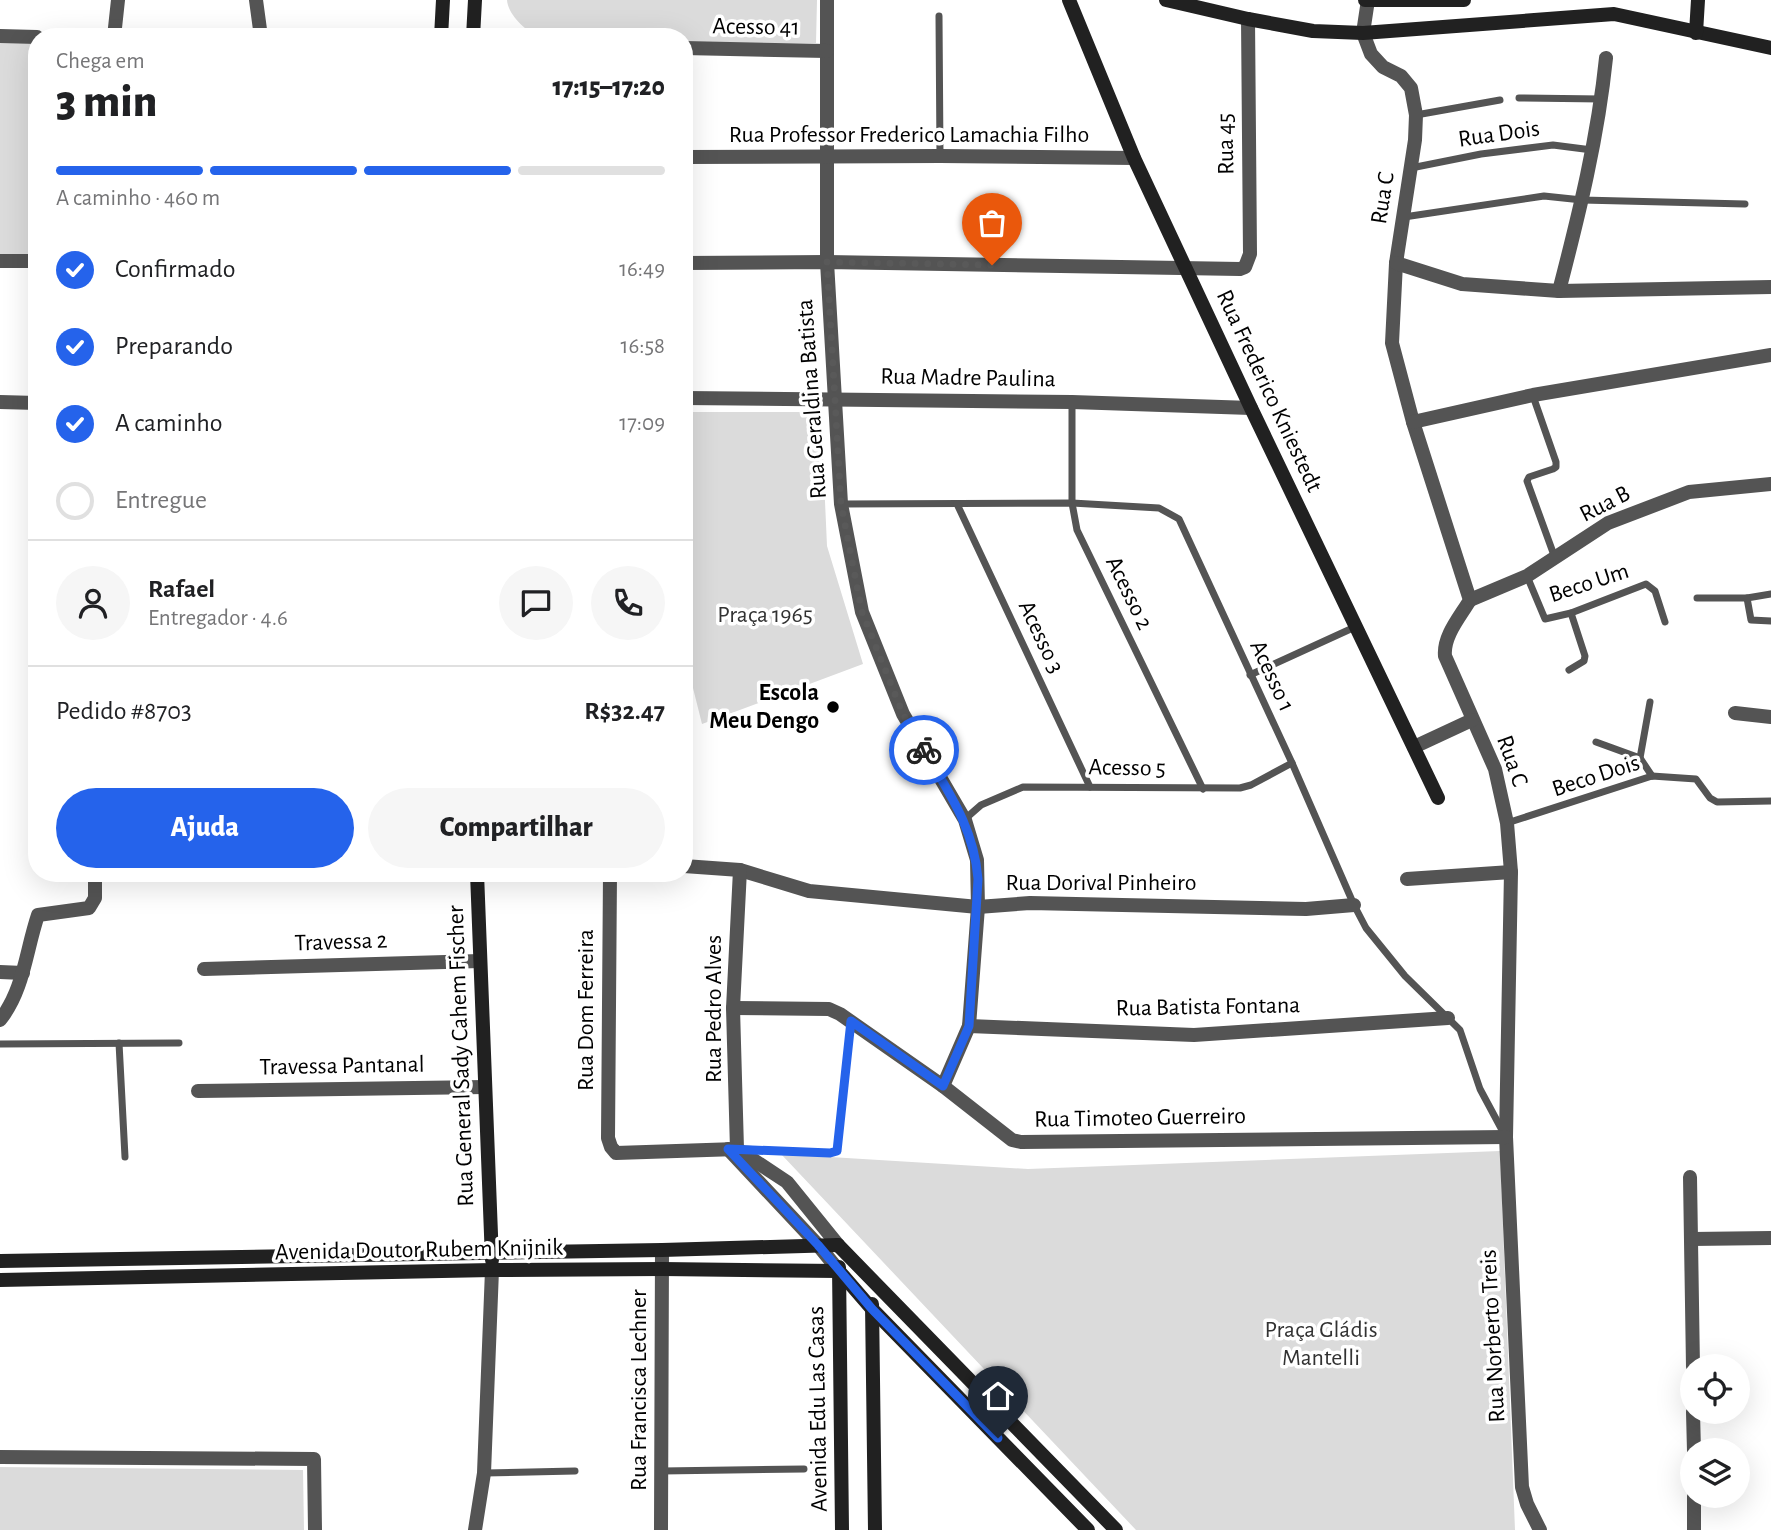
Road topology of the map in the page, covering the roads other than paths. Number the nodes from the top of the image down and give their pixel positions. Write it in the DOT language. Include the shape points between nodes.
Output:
graph roads {
  1 [pos="118,0"];
  2 [pos="256,0"];
  3 [pos="443,0"];
  4 [pos="475,0"];
  5 [pos="828,0"];
  6 [pos="1069,0"];
  7 [pos="1167,0"];
  8 [pos="1366,0"];
  9 [pos="1464,0"];
  10 [pos="1698,0"];
  11 [pos="939,16"];
  12 [pos="1248,19"];
  13 [pos="115,28"];
  14 [pos="260,28"];
  15 [pos="441,28"];
  16 [pos="473,28"];
  17 [pos="1363,33"];
  18 [pos="1696,33"];
  19 [pos="0,36"];
  20 [pos="28,37"];
  21 [pos="693,48"];
  22 [pos="1771,48"];
  23 [pos="827,51"];
  24 [pos="1606,58"];
  25 [pos="1519,98"];
  26 [pos="1602,99"];
  27 [pos="1500,100"];
  28 [pos="1416,115"];
  29 [pos="1592,150"];
  30 [pos="940,156"];
  31 [pos="693,157"];
  32 [pos="826,157"];
  33 [pos="1134,158"];
  34 [pos="1411,168"];
  35 [pos="1582,200"];
  36 [pos="1745,204"];
  37 [pos="1403,217"];
  38 [pos="0,261"];
  39 [pos="28,261"];
  40 [pos="827,262"];
  41 [pos="1396,262"];
  42 [pos="693,263"];
  43 [pos="1185,268"];
  44 [pos="1771,287"];
  45 [pos="1559,291"];
  46 [pos="1771,355"];
  47 [pos="1533,395"];
  48 [pos="693,398"];
  49 [pos="834,399"];
  50 [pos="0,402"];
  51 [pos="1072,402"];
  52 [pos="28,403"];
  53 [pos="1251,408"];
  54 [pos="1413,422"];
  55 [pos="1771,484"];
  56 [pos="1072,503"];
  57 [pos="841,504"];
  58 [pos="957,504"];
  59 [pos="1555,558"];
  60 [pos="1527,576"];
  61 [pos="1771,594"];
  62 [pos="1697,598"];
  63 [pos="1747,598"];
  64 [pos="1470,600"];
  65 [pos="1571,613"];
  66 [pos="1771,621"];
  67 [pos="1665,622"];
  68 [pos="1356,627"];
  69 [pos="1569,670"];
  70 [pos="1250,675"];
  71 [pos="1650,702"];
  72 [pos="1735,713"];
  73 [pos="1771,717"];
  74 [pos="1472,720"];
  75 [pos="1596,742"];
  76 [pos="1414,747"];
  77 [pos="1640,758"];
  78 [pos="1292,763"];
  79 [pos="1652,776"];
  80 [pos="1090,787"];
  81 [pos="1203,789"];
  82 [pos="1438,798"];
  83 [pos="1771,801"];
  84 [pos="964,820"];
  85 [pos="1507,824"];
  86 [pos="693,867"];
  87 [pos="740,870"];
  88 [pos="1511,872"];
  89 [pos="1407,879"];
  90 [pos="95,882"];
  91 [pos="477,882"];
  92 [pos="610,882"];
  93 [pos="1354,905"];
  94 [pos="978,907"];
  95 [pos="480,961"];
  96 [pos="204,969"];
  97 [pos="0,972"];
  98 [pos="23,973"];
  99 [pos="733,1008"];
  100 [pos="1448,1018"];
  101 [pos="0,1020"];
  102 [pos="851,1021"];
  103 [pos="969,1026"];
  104 [pos="119,1043"];
  105 [pos="178,1043"];
  106 [pos="0,1044"];
  107 [pos="943,1086"];
  108 [pos="485,1087"];
  109 [pos="198,1091"];
  110 [pos="1506,1137"];
  111 [pos="732,1149"];
  112 [pos="125,1157"];
  113 [pos="1689,1177"];
  114 [pos="1771,1238"];
  115 [pos="1692,1239"];
  116 [pos="818,1245"];
  117 [pos="838,1245"];
  118 [pos="662,1250"];
  119 [pos="492,1252"];
  120 [pos="277,1257"];
  121 [pos="94,1259"];
  122 [pos="0,1261"];
  123 [pos="662,1269"];
  124 [pos="492,1270"];
  125 [pos="839,1271"];
  126 [pos="278,1275"];
  127 [pos="95,1279"];
  128 [pos="0,1280"];
  129 [pos="872,1280"];
  130 [pos="872,1309"];
  131 [pos="1693,1354"];
  132 [pos="0,1457"];
  133 [pos="804,1469"];
  134 [pos="575,1471"];
  135 [pos="660,1471"];
  136 [pos="484,1473"];
  137 [pos="1694,1508"];
  138 [pos="315,1530"];
  139 [pos="475,1530"];
  140 [pos="661,1530"];
  141 [pos="842,1530"];
  142 [pos="875,1530"];
  143 [pos="1088,1530"];
  144 [pos="1116,1530"];
  145 [pos="1540,1530"];
  146 [pos="1694,1530"];
  1 -- 13 [label="street"];
  2 -- 14 [label="street"];
  3 -- 15 [label="street"];
  4 -- 16 [label="street"];
  5 -- 23 [label="street, Rua Geraldina Batista"];
  6 -- 33 [label="street, Rua Frederico Kniestedt"];
  7 -- 12 [label="street"];
  8 -- 9 [label="street"];
  8 -- 17 [label="street"];
  10 -- 18 [label="street"];
  11 -- 30 [label="lane"];
  12 -- 17 [label="street" via="1313,31"];
  12 -- 43 [label="street, Rua 45" via="1250,254 1240,269"];
  17 -- 18 [label="street" via="1614,14"];
  17 -- 28 [label="street, Rua C" via="1371,54 1411,88"];
  18 -- 22 [label="street"];
  19 -- 20 [label="street"];
  21 -- 23 [label="street, Acesso 41"];
  23 -- 32 [label="street, Rua Geraldina Batista"];
  24 -- 26 [label="street"];
  25 -- 26 [label="lane"];
  26 -- 29 [label="street"];
  27 -- 28 [label="lane"];
  28 -- 34 [label="street, Rua C"];
  29 -- 34 [label="lane, Rua Dois" via="1553,145"];
  29 -- 35 [label="street"];
  30 -- 32 [label="street, Rua Professor Frederico Lamachia Filho"];
  30 -- 33 [label="street, Rua Professor Frederico Lamachia Filho"];
  31 -- 32 [label="street, Rua Professor Frederico Lamachia Filho"];
  32 -- 40 [label="street, Rua Geraldina Batista"];
  33 -- 43 [label="street, Rua Frederico Kniestedt"];
  34 -- 37 [label="street, Rua C"];
  35 -- 36 [label="lane"];
  35 -- 37 [label="lane" via="1544,196"];
  35 -- 45 [label="street"];
  37 -- 41 [label="street, Rua C"];
  38 -- 39 [label="street"];
  40 -- 42 [label="street"];
  40 -- 43 [label="street"];
  40 -- 49 [label="street, Rua Geraldina Batista"];
  41 -- 45 [label="street" via="1462,284"];
  41 -- 54 [label="street, Rua C" via="1392,343"];
  43 -- 53 [label="street, Rua Frederico Kniestedt"];
  44 -- 45 [label="street"];
  46 -- 47 [label="street"];
  47 -- 54 [label="street"];
  47 -- 59 [label="lane" via="1556,467 1527,481"];
  48 -- 49 [label="street, Rua Madre Paulina"];
  49 -- 51 [label="street, Rua Madre Paulina"];
  49 -- 57 [label="street, Rua Geraldina Batista"];
  50 -- 52 [label="street"];
  51 -- 53 [label="street, Rua Madre Paulina"];
  51 -- 56 [label="lane, Acesso 2"];
  53 -- 68 [label="street, Rua Frederico Kniestedt"];
  54 -- 64 [label="street, Rua C"];
  55 -- 59 [label="street, Rua B" via="1689,492 1608,523"];
  56 -- 58 [label="lane, Acesso 1"];
  56 -- 70 [label="lane, Acesso 1" via="1159,508 1179,519"];
  56 -- 81 [label="lane, Acesso 2" via="1077,530"];
  57 -- 58 [label="lane, Acesso 1"];
  57 -- 84 [label="street, Rua Geraldina Batista" via="862,612 903,714"];
  58 -- 80 [label="lane, Acesso 3"];
  59 -- 60 [label="street, Rua B"];
  60 -- 64 [label="street, Rua B"];
  60 -- 65 [label="lane, Beco Um" via="1545,619"];
  61 -- 63 [label="lane"];
  62 -- 63 [label="lane"];
  63 -- 66 [label="lane" via="1751,620"];
  64 -- 74 [label="street, Rua C" via="1444,647"];
  65 -- 67 [label="lane, Beco Um" via="1646,584 1655,591"];
  65 -- 69 [label="lane" via="1584,661"];
  68 -- 70 [label="lane"];
  68 -- 76 [label="street, Rua Frederico Kniestedt"];
  70 -- 78 [label="lane, Acesso 1"];
  71 -- 77 [label="lane"];
  72 -- 73 [label="street"];
  74 -- 76 [label="street"];
  74 -- 85 [label="street, Rua C" via="1495,769"];
  75 -- 77 [label="lane"];
  76 -- 82 [label="street, Rua Frederico Kniestedt"];
  77 -- 79 [label="lane"];
  78 -- 81 [label="lane, Acesso 5" via="1251,785"];
  78 -- 93 [label="lane, Acesso 1"];
  79 -- 83 [label="lane, Beco Dois" via="1696,779 1717,802"];
  79 -- 85 [label="lane, Beco Dois"];
  80 -- 81 [label="lane, Acesso 5"];
  80 -- 84 [label="lane, Acesso 5" via="1023,787 981,805"];
  84 -- 94 [label="street, Rua Geraldina Batista" via="976,860"];
  85 -- 88 [label="street, Rua C"];
  86 -- 87 [label="street, Rua Dorival Pinheiro"];
  87 -- 94 [label="street, Rua Dorival Pinheiro" via="809,891"];
  87 -- 99 [label="street, Rua Pedro Alves"];
  88 -- 89 [label="street"];
  88 -- 110 [label="street, Rua C"];
  90 -- 98 [label="street" via="95,898 89,908 38,915"];
  91 -- 95 [label="street, Rua General Sady Cahem Fischer"];
  92 -- 111 [label="street, Rua Dom Ferreira" via="611,1147 616,1153"];
  93 -- 94 [label="street, Rua Dorival Pinheiro" via="1306,909 1030,903"];
  93 -- 100 [label="lane, Acesso 1" via="1366,928 1405,976"];
  94 -- 103 [label="street, Rua Geraldina Batista"];
  95 -- 96 [label="street, Travessa 2"];
  95 -- 108 [label="street, Rua General Sady Cahem Fischer"];
  97 -- 98 [label="street"];
  98 -- 101 [label="street"];
  99 -- 102 [label="street, Rua Timoteo Guerreiro" via="829,1009"];
  99 -- 111 [label="street, Rua Pedro Alves"];
  100 -- 103 [label="street, Rua Batista Fontana" via="1194,1035"];
  100 -- 110 [label="lane, Acesso 1" via="1460,1030 1479,1089"];
  102 -- 107 [label="street, Rua Timoteo Guerreiro"];
  102 -- 111 [label="lane" via="837,1151"];
  103 -- 107 [label="street, Rua Geraldina Batista"];
  104 -- 105 [label="lane"];
  104 -- 106 [label="lane"];
  104 -- 112 [label="lane"];
  107 -- 110 [label="street, Rua Timoteo Guerreiro" via="1012,1140 1021,1142"];
  108 -- 109 [label="street, Travessa Pantanal"];
  108 -- 119 [label="street, Rua General Sady Cahem Fischer"];
  110 -- 145 [label="street, Rua Norberto Treis" via="1522,1487"];
  111 -- 116 [label="street"];
  111 -- 117 [label="street" via="786,1182"];
  113 -- 115 [label="street"];
  114 -- 115 [label="street"];
  115 -- 131 [label="street"];
  116 -- 117 [label="street, Avenida Doutor Rubem Knijnik"];
  116 -- 118 [label="street, Avenida Doutor Rubem Knijnik"];
  116 -- 125 [label="street"];
  117 -- 125 [label="street, Avenida Edu Las Casas"];
  117 -- 129 [label="street"];
  118 -- 119 [label="street, Avenida Doutor Rubem Knijnik"];
  118 -- 123 [label="street, Rua Francisca Lechner"];
  119 -- 120 [label="street, Avenida Doutor Rubem Knijnik"];
  119 -- 124 [label="street, Rua General Sady Cahem Fischer"];
  120 -- 121 [label="street, Avenida Doutor Rubem Knijnik"];
  120 -- 126 [label="street"];
  121 -- 122 [label="street, Avenida Doutor Rubem Knijnik"];
  121 -- 127 [label="street"];
  123 -- 124 [label="street, Avenida Doutor Rubem Knijnik"];
  123 -- 125 [label="street, Avenida Doutor Rubem Knijnik"];
  123 -- 135 [label="street, Rua Francisca Lechner"];
  124 -- 126 [label="street, Avenida Doutor Rubem Knijnik"];
  124 -- 136 [label="street, Rua General Sady Cahem Fischer"];
  125 -- 130 [label="street"];
  125 -- 141 [label="street, Avenida Edu Las Casas"];
  126 -- 127 [label="street, Avenida Doutor Rubem Knijnik"];
  127 -- 128 [label="street, Avenida Doutor Rubem Knijnik"];
  129 -- 130 [label="street"];
  129 -- 144 [label="street"];
  130 -- 142 [label="street"];
  130 -- 143 [label="street"];
  132 -- 138 [label="street" via="314,1459"];
  133 -- 135 [label="lane"];
  134 -- 136 [label="lane"];
  135 -- 140 [label="street, Rua Francisca Lechner"];
  136 -- 139 [label="street, Rua General Sady Cahem Fischer"];
  137 -- 146 [label="street"];
}
